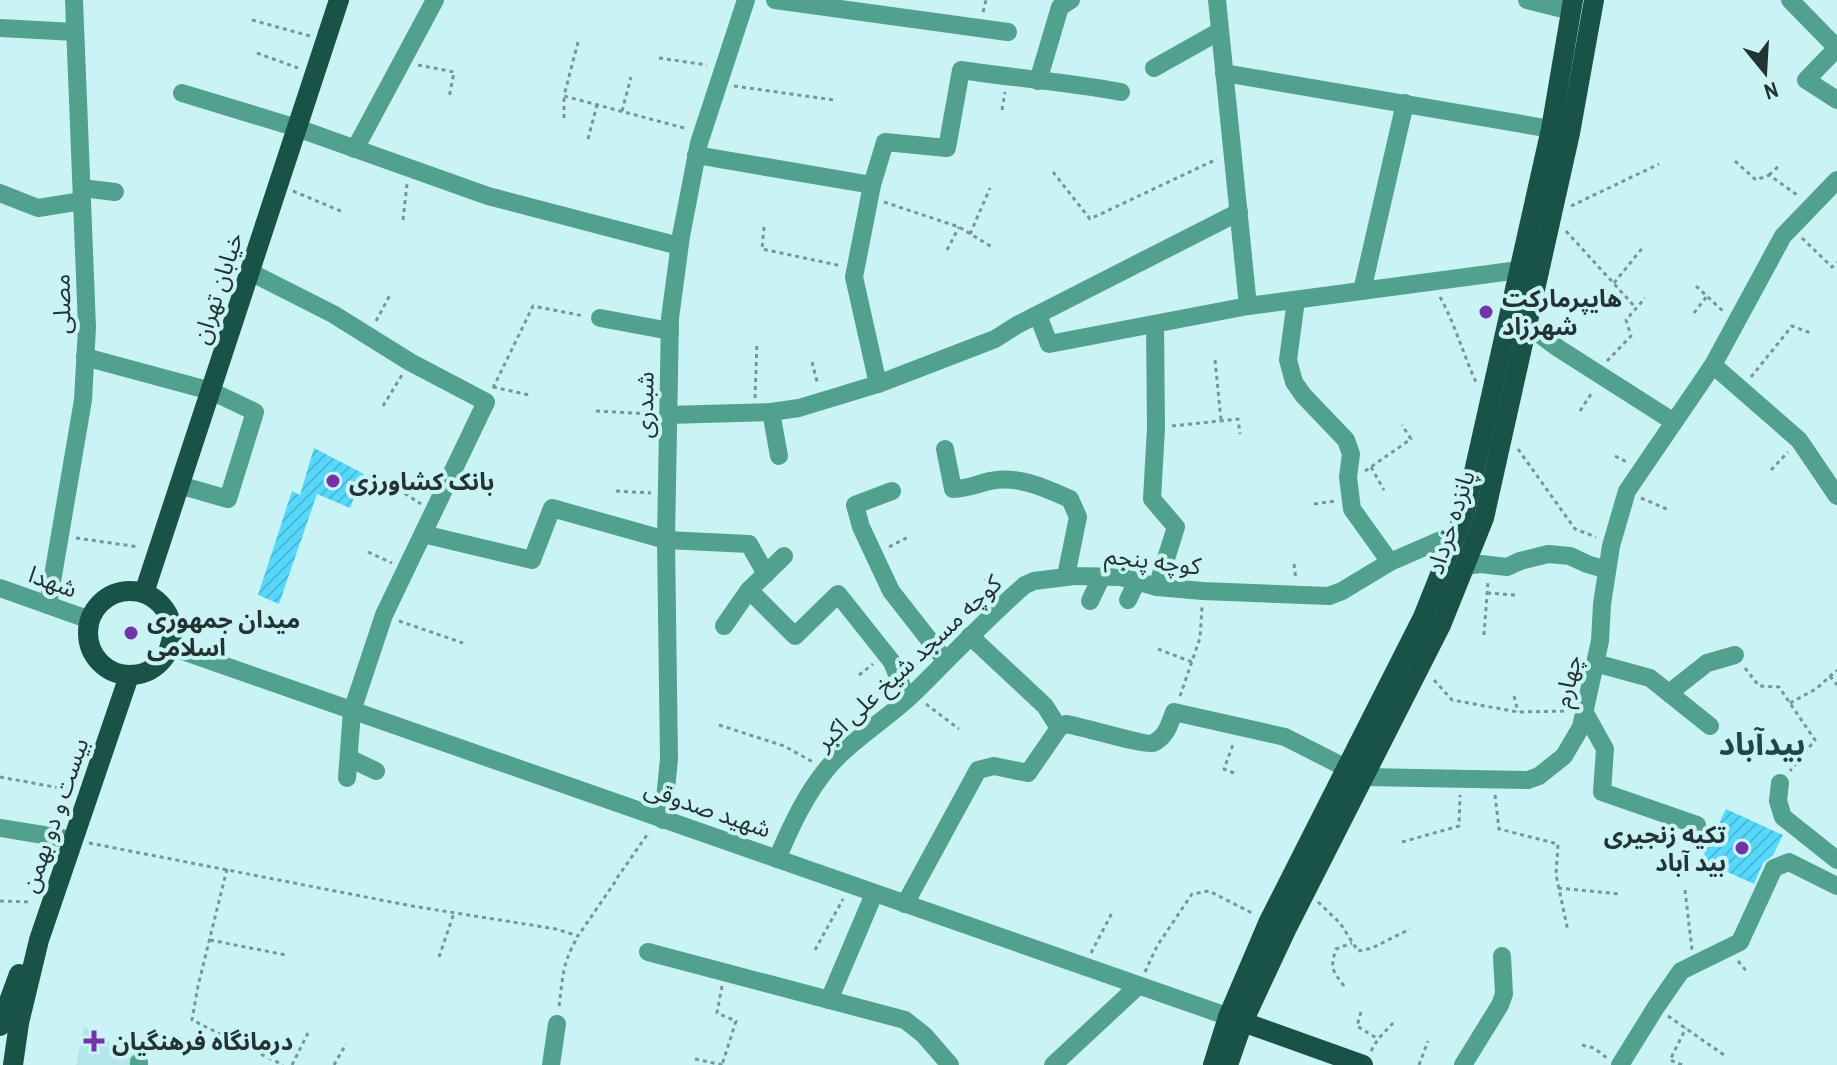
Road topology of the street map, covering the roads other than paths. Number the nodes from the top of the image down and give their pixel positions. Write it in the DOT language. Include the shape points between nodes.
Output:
graph roads {
  1 [pos="74,0"];
  2 [pos="339,0"];
  3 [pos="435,0"];
  4 [pos="746,0"];
  5 [pos="775,0"];
  6 [pos="1071,0"];
  7 [pos="1217,0"];
  8 [pos="1527,0"];
  9 [pos="1594,0"];
  10 [pos="1790,0"];
  11 [pos="1572,6"];
  12 [pos="0,28"];
  13 [pos="1220,31"];
  14 [pos="75,32"];
  15 [pos="1008,32"];
  16 [pos="1154,68"];
  17 [pos="1224,73"];
  18 [pos="1038,81"];
  19 [pos="1121,92"];
  20 [pos="182,93"];
  21 [pos="1837,100"];
  22 [pos="1405,103"];
  23 [pos="297,128"];
  24 [pos="1551,129"];
  25 [pos="355,149"];
  26 [pos="696,155"];
  27 [pos="1837,180"];
  28 [pos="870,191"];
  29 [pos="115,192"];
  30 [pos="0,193"];
  31 [pos="82,195"];
  32 [pos="1239,212"];
  33 [pos="679,246"];
  34 [pos="1519,270"];
  35 [pos="250,272"];
  36 [pos="1362,291"];
  37 [pos="1296,300"];
  38 [pos="1248,306"];
  39 [pos="1038,315"];
  40 [pos="600,318"];
  41 [pos="1155,325"];
  42 [pos="1527,325"];
  43 [pos="670,331"];
  44 [pos="85,357"];
  45 [pos="1713,365"];
  46 [pos="878,384"];
  47 [pos="211,391"];
  48 [pos="763,412"];
  49 [pos="668,415"];
  50 [pos="1674,422"];
  51 [pos="945,449"];
  52 [pos="779,456"];
  53 [pos="179,485"];
  54 [pos="892,491"];
  55 [pos="1837,496"];
  56 [pos="1457,533"];
  57 [pos="423,534"];
  58 [pos="666,540"];
  59 [pos="784,556"];
  60 [pos="1390,562"];
  61 [pos="1465,566"];
  62 [pos="1607,570"];
  63 [pos="766,574"];
  64 [pos="1074,576"];
  65 [pos="1102,576"];
  66 [pos="1137,581"];
  67 [pos="1157,587"];
  68 [pos="0,588"];
  69 [pos="749,590"];
  70 [pos="144,593"];
  71 [pos="1128,600"];
  72 [pos="1090,601"];
  73 [pos="48,605"];
  74 [pos="90,620"];
  75 [pos="724,626"];
  76 [pos="970,636"];
  77 [pos="171,647"];
  78 [pos="1735,655"];
  79 [pos="945,660"];
  80 [pos="1595,663"];
  81 [pos="122,675"];
  82 [pos="1669,693"];
  83 [pos="910,697"];
  84 [pos="352,711"];
  85 [pos="1584,711"];
  86 [pos="1710,726"];
  87 [pos="1059,728"];
  88 [pos="349,758"];
  89 [pos="376,771"];
  90 [pos="1355,773"];
  91 [pos="347,778"];
  92 [pos="1780,783"];
  93 [pos="660,819"];
  94 [pos="1697,825"];
  95 [pos="0,828"];
  96 [pos="68,839"];
  97 [pos="777,859"];
  98 [pos="1837,861"];
  99 [pos="1830,882"];
  100 [pos="874,894"];
  101 [pos="905,904"];
  102 [pos="648,952"];
  103 [pos="1502,956"];
  104 [pos="1138,986"];
  105 [pos="6,991"];
  106 [pos="829,1000"];
  107 [pos="1236,1020"];
  108 [pos="557,1024"];
  109 [pos="0,1026"];
  110 [pos="1613,1061"];
  111 [pos="13,1065"];
  112 [pos="551,1065"];
  113 [pos="950,1065"];
  114 [pos="1053,1065"];
  115 [pos="1213,1065"];
  116 [pos="1228,1065"];
  117 [pos="1363,1065"];
  118 [pos="1463,1065"];
  1 -- 14 [label="street, مصلی"];
  2 -- 23 [label="main road, خیابان تهران"];
  3 -- 25 [label="street"];
  4 -- 26 [label="street, شبدری"];
  5 -- 15 [label="street"];
  6 -- 18 [label="street" via="1060,7"];
  7 -- 13 [label="street"];
  8 -- 11 [label="street"];
  9 -- 42 [label="main road, پانزده خرداد"];
  10 -- 21 [label="street" via="1837,48 1806,80"];
  11 -- 24 [label="main road, پانزده خرداد"];
  12 -- 14 [label="street"];
  13 -- 16 [label="street"];
  13 -- 17 [label="street"];
  14 -- 31 [label="street, مصلی"];
  17 -- 22 [label="street"];
  17 -- 32 [label="street"];
  18 -- 19 [label="street"];
  18 -- 28 [label="street" via="961,70 947,148 885,142"];
  20 -- 23 [label="street"];
  22 -- 24 [label="street"];
  22 -- 36 [label="street"];
  23 -- 25 [label="street"];
  23 -- 35 [label="main road, خیابان تهران"];
  24 -- 34 [label="main road, پانزده خرداد"];
  25 -- 33 [label="street" via="488,196"];
  26 -- 28 [label="street"];
  26 -- 33 [label="street, شبدری"];
  27 -- 45 [label="street, چهارم" via="1783,236"];
  28 -- 46 [label="street" via="854,277"];
  29 -- 31 [label="street"];
  30 -- 31 [label="street" via="38,208"];
  31 -- 44 [label="street, مصلی"];
  32 -- 38 [label="street"];
  32 -- 39 [label="street"];
  33 -- 43 [label="street, شبدری"];
  34 -- 36 [label="street"];
  34 -- 56 [label="main road, پانزده خرداد"];
  35 -- 47 [label="main road, خیابان تهران"];
  35 -- 57 [label="street" via="333,314 410,362 490,394"];
  36 -- 37 [label="street"];
  37 -- 38 [label="street"];
  37 -- 60 [label="street" via="1288,360 1294,382 1346,440 1352,509"];
  38 -- 41 [label="street"];
  39 -- 41 [label="street" via="1049,344"];
  39 -- 46 [label="street" via="995,339"];
  40 -- 43 [label="street"];
  41 -- 67 [label="street" via="1152,499 1176,527"];
  42 -- 50 [label="street"];
  42 -- 61 [label="main road, پانزده خرداد" via="1484,518"];
  43 -- 49 [label="street, شبدری"];
  44 -- 47 [label="street"];
  44 -- 73 [label="street, مصلی" via="83,400"];
  45 -- 50 [label="street, چهارم"];
  45 -- 55 [label="street" via="1799,440"];
  46 -- 48 [label="street" via="799,408"];
  47 -- 53 [label="main road, خیابان تهران"];
  47 -- 53 [label="street" via="255,412 228,499"];
  48 -- 49 [label="street"];
  48 -- 52 [label="street"];
  49 -- 58 [label="street, شبدری"];
  50 -- 62 [label="street, چهارم" via="1627,491"];
  51 -- 64 [label="street, کوچه پنجم" via="953,489 1007,478 1070,499 1078,517 1067,563"];
  53 -- 70 [label="main road, خیابان تهران"];
  54 -- 79 [label="street" via="855,505 861,527 891,591"];
  56 -- 60 [label="street, کوچه پنجم"];
  56 -- 90 [label="main road, پانزده خرداد"];
  57 -- 58 [label="street" via="532,560 552,508"];
  57 -- 84 [label="street" via="384,615"];
  58 -- 63 [label="street" via="749,544"];
  58 -- 93 [label="street, شبدری" via="669,759"];
  59 -- 63 [label="street"];
  60 -- 67 [label="street, کوچه پنجم" via="1329,596"];
  61 -- 62 [label="street" via="1507,567 1548,554"];
  61 -- 90 [label="main road, پانزده خرداد" via="1421,666"];
  62 -- 80 [label="street, چهارم"];
  63 -- 69 [label="street"];
  64 -- 65 [label="street, کوچه پنجم"];
  64 -- 76 [label="street, کوچه مسجد شیخ علی اکبر" via="1025,585"];
  65 -- 66 [label="street, کوچه پنجم"];
  65 -- 72 [label="street"];
  66 -- 67 [label="street, کوچه پنجم"];
  66 -- 71 [label="street"];
  68 -- 73 [label="street, شهدا"];
  69 -- 75 [label="street"];
  69 -- 83 [label="street" via="795,636 838,594 892,662"];
  70 -- 74 [label="main road" via="117,593 105,599"];
  70 -- 77 [label="main road" via="156,599 171,621"];
  73 -- 74 [label="street, شهدا"];
  74 -- 81 [label="main road" via="87,633 95,658"];
  76 -- 79 [label="street, کوچه مسجد شیخ علی اکبر"];
  76 -- 87 [label="street" via="1045,706"];
  77 -- 81 [label="main road" via="154,668"];
  77 -- 84 [label="street, شهید صدوقی"];
  78 -- 82 [label="street" via="1707,663"];
  79 -- 83 [label="street, کوچه مسجد شیخ علی اکبر"];
  80 -- 82 [label="street" via="1650,678"];
  80 -- 85 [label="street, چهارم"];
  81 -- 96 [label="main road, بیست و دو بهمن"];
  81 -- 96 [label="main road, بیست و دو بهمن" via="77,791"];
  82 -- 86 [label="street"];
  83 -- 97 [label="street, کوچه مسجد شیخ علی اکبر" via="832,763 790,828"];
  84 -- 88 [label="street"];
  84 -- 93 [label="street, شهید صدوقی"];
  85 -- 90 [label="street, چهارم" via="1564,756 1528,780"];
  85 -- 94 [label="street" via="1605,749 1602,792"];
  87 -- 90 [label="street" via="1066,724 1145,744 1167,731 1174,712 1285,737"];
  87 -- 101 [label="street" via="1028,773 994,766 978,770"];
  88 -- 89 [label="street"];
  88 -- 91 [label="street"];
  90 -- 107 [label="main road, پانزده خرداد" via="1305,893"];
  90 -- 107 [label="main road, پانزده خرداد" via="1269,921"];
  92 -- 98 [label="street" via="1783,817"];
  93 -- 97 [label="street, شهید صدوقی"];
  95 -- 96 [label="street"];
  96 -- 105 [label="main road, بیست و دو بهمن"];
  96 -- 111 [label="main road, بیست و دو بهمن" via="39,940"];
  97 -- 100 [label="street, شهید صدوقی"];
  98 -- 99 [label="street"];
  99 -- 110 [label="street" via="1789,862 1774,868 1740,942 1681,971"];
  100 -- 101 [label="street, شهید صدوقی"];
  100 -- 106 [label="street"];
  101 -- 104 [label="street, شهید صدوقی"];
  102 -- 106 [label="street"];
  103 -- 118 [label="street" via="1504,994"];
  104 -- 107 [label="street, شهید صدوقی"];
  104 -- 114 [label="street"];
  105 -- 109 [label="main road, بیست و دو بهمن"];
  106 -- 113 [label="street" via="905,1020"];
  107 -- 115 [label="main road"];
  107 -- 116 [label="main road"];
  107 -- 117 [label="main road, شهید صدوقی"];
  108 -- 112 [label="street"];
}
